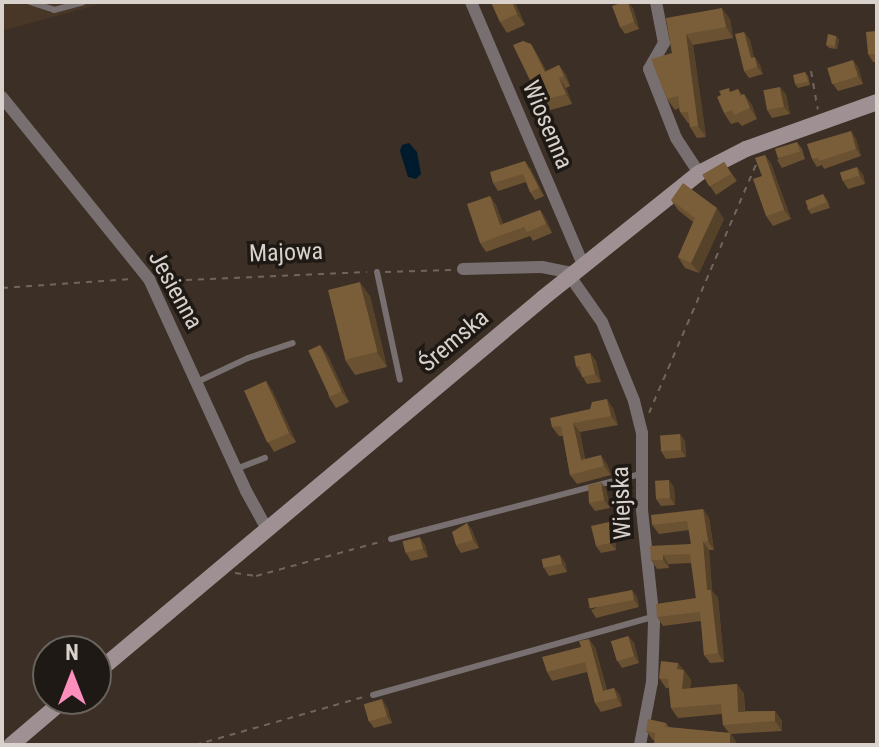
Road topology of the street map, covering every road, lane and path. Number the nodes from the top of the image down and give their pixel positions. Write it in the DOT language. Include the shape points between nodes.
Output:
graph roads {
  1 [pos="30,2"];
  2 [pos="83,2"];
  3 [pos="471,2"];
  4 [pos="656,2"];
  5 [pos="811,71"];
  6 [pos="2,97"];
  7 [pos="877,102"];
  8 [pos="822,122"];
  9 [pos="755,145"];
  10 [pos="699,173"];
  11 [pos="583,264"];
  12 [pos="463,269"];
  13 [pos="377,272"];
  14 [pos="570,275"];
  15 [pos="149,279"];
  16 [pos="2,288"];
  17 [pos="293,343"];
  18 [pos="400,380"];
  19 [pos="197,382"];
  20 [pos="641,426"];
  21 [pos="265,458"];
  22 [pos="236,469"];
  23 [pos="641,474"];
  24 [pos="267,529"];
  25 [pos="391,539"];
  26 [pos="224,565"];
  27 [pos="653,617"];
  28 [pos="112,660"];
  29 [pos="373,695"];
  30 [pos="46,715"];
  31 [pos="11,745"];
  32 [pos="195,745"];
  33 [pos="640,745"];
  1 -- 2 [label="lane" via="54,10"];
  3 -- 11 [label="street, Wiosenna"];
  4 -- 10 [label="street" via="664,43 649,69 676,138"];
  5 -- 8 [label="path"];
  6 -- 15 [label="street, Jesienna"];
  7 -- 8 [label="main road, Śremska"];
  8 -- 9 [label="main road, Śremska"];
  9 -- 10 [label="main road, Śremska"];
  9 -- 20 [label="path" via="758,160"];
  10 -- 11 [label="main road, Śremska"];
  11 -- 14 [label="main road, Śremska"];
  12 -- 13 [label="path, Majowa"];
  12 -- 14 [label="street" via="542,267"];
  13 -- 15 [label="path, Majowa"];
  13 -- 18 [label="lane"];
  14 -- 20 [label="street, Wiejska" via="602,322"];
  14 -- 24 [label="main road, Śremska"];
  15 -- 16 [label="path, Majowa"];
  15 -- 19 [label="street, Jesienna"];
  17 -- 19 [label="lane"];
  19 -- 22 [label="street, Jesienna"];
  20 -- 23 [label="street, Wiejska"];
  21 -- 22 [label="lane"];
  22 -- 24 [label="street, Jesienna"];
  23 -- 25 [label="lane"];
  23 -- 27 [label="street, Wiejska"];
  24 -- 26 [label="main road, Śremska"];
  25 -- 26 [label="path" via="256,576 239,575"];
  26 -- 28 [label="main road, Śremska"];
  27 -- 29 [label="lane"];
  27 -- 33 [label="street, Wiejska" via="652,682"];
  29 -- 32 [label="path"];
  30 -- 31 [label="main road"];
}
